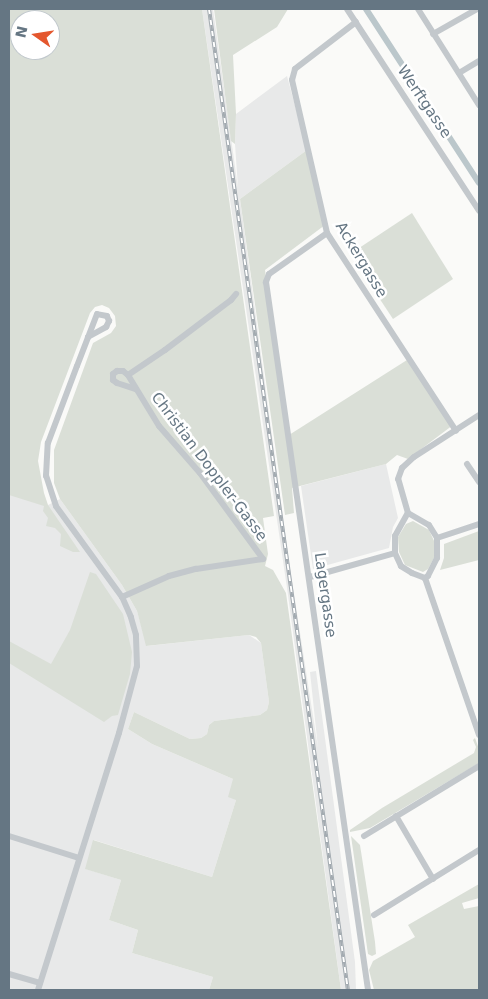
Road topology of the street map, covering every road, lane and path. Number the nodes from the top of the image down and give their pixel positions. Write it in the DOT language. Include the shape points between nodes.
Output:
graph roads {
  1 [pos="348,9"];
  2 [pos="418,9"];
  3 [pos="477,9"];
  4 [pos="356,22"];
  5 [pos="433,34"];
  6 [pos="479,61"];
  7 [pos="459,74"];
  8 [pos="479,105"];
  9 [pos="479,211"];
  10 [pos="327,233"];
  11 [pos="236,294"];
  12 [pos="88,337"];
  13 [pos="128,374"];
  14 [pos="135,389"];
  15 [pos="479,416"];
  16 [pos="456,431"];
  17 [pos="467,464"];
  18 [pos="479,482"];
  19 [pos="408,513"];
  20 [pos="479,524"];
  21 [pos="437,538"];
  22 [pos="395,554"];
  23 [pos="310,577"];
  24 [pos="425,578"];
  25 [pos="122,597"];
  26 [pos="479,736"];
  27 [pos="479,766"];
  28 [pos="396,816"];
  29 [pos="9,836"];
  30 [pos="364,836"];
  31 [pos="479,850"];
  32 [pos="79,858"];
  33 [pos="433,878"];
  34 [pos="374,915"];
  35 [pos="9,974"];
  36 [pos="39,987"];
  37 [pos="368,990"];
  1 -- 4 [label="street, Werftgasse"];
  2 -- 5 [label="street"];
  3 -- 5 [label="street"];
  4 -- 9 [label="street, Werftgasse"];
  4 -- 10 [label="street, Ackergasse" via="295,69 292,80"];
  5 -- 7 [label="street"];
  6 -- 7 [label="street"];
  7 -- 8 [label="street"];
  10 -- 16 [label="street, Ackergasse"];
  10 -- 23 [label="street, Lagergasse" via="269,274 266,282"];
  11 -- 13 [label="street, Christian Doppler-Gasse" via="165,350"];
  12 -- 25 [label="street" via="48,443 46,476 56,506"];
  13 -- 14 [label="street, Christian Doppler-Gasse"];
  13 -- 14 [label="street, Christian Doppler-Gasse" via="117,371 113,380"];
  14 -- 25 [label="street, Christian Doppler-Gasse" via="164,433 200,473 263,560 169,576"];
  15 -- 16 [label="street"];
  16 -- 19 [label="street" via="402,468 398,479"];
  17 -- 18 [label="street"];
  19 -- 21 [label="street" via="429,525"];
  19 -- 22 [label="street" via="395,536"];
  20 -- 21 [label="street"];
  21 -- 24 [label="street" via="437,558"];
  22 -- 23 [label="street"];
  22 -- 24 [label="street" via="401,566"];
  23 -- 37 [label="street, Lagergasse"];
  24 -- 26 [label="street"];
  25 -- 32 [label="street" via="131,617 138,652 135,677"];
  27 -- 28 [label="street"];
  28 -- 30 [label="street"];
  28 -- 33 [label="street"];
  29 -- 32 [label="street"];
  31 -- 33 [label="street"];
  32 -- 36 [label="street"];
  33 -- 34 [label="street"];
  35 -- 36 [label="street"];
}
